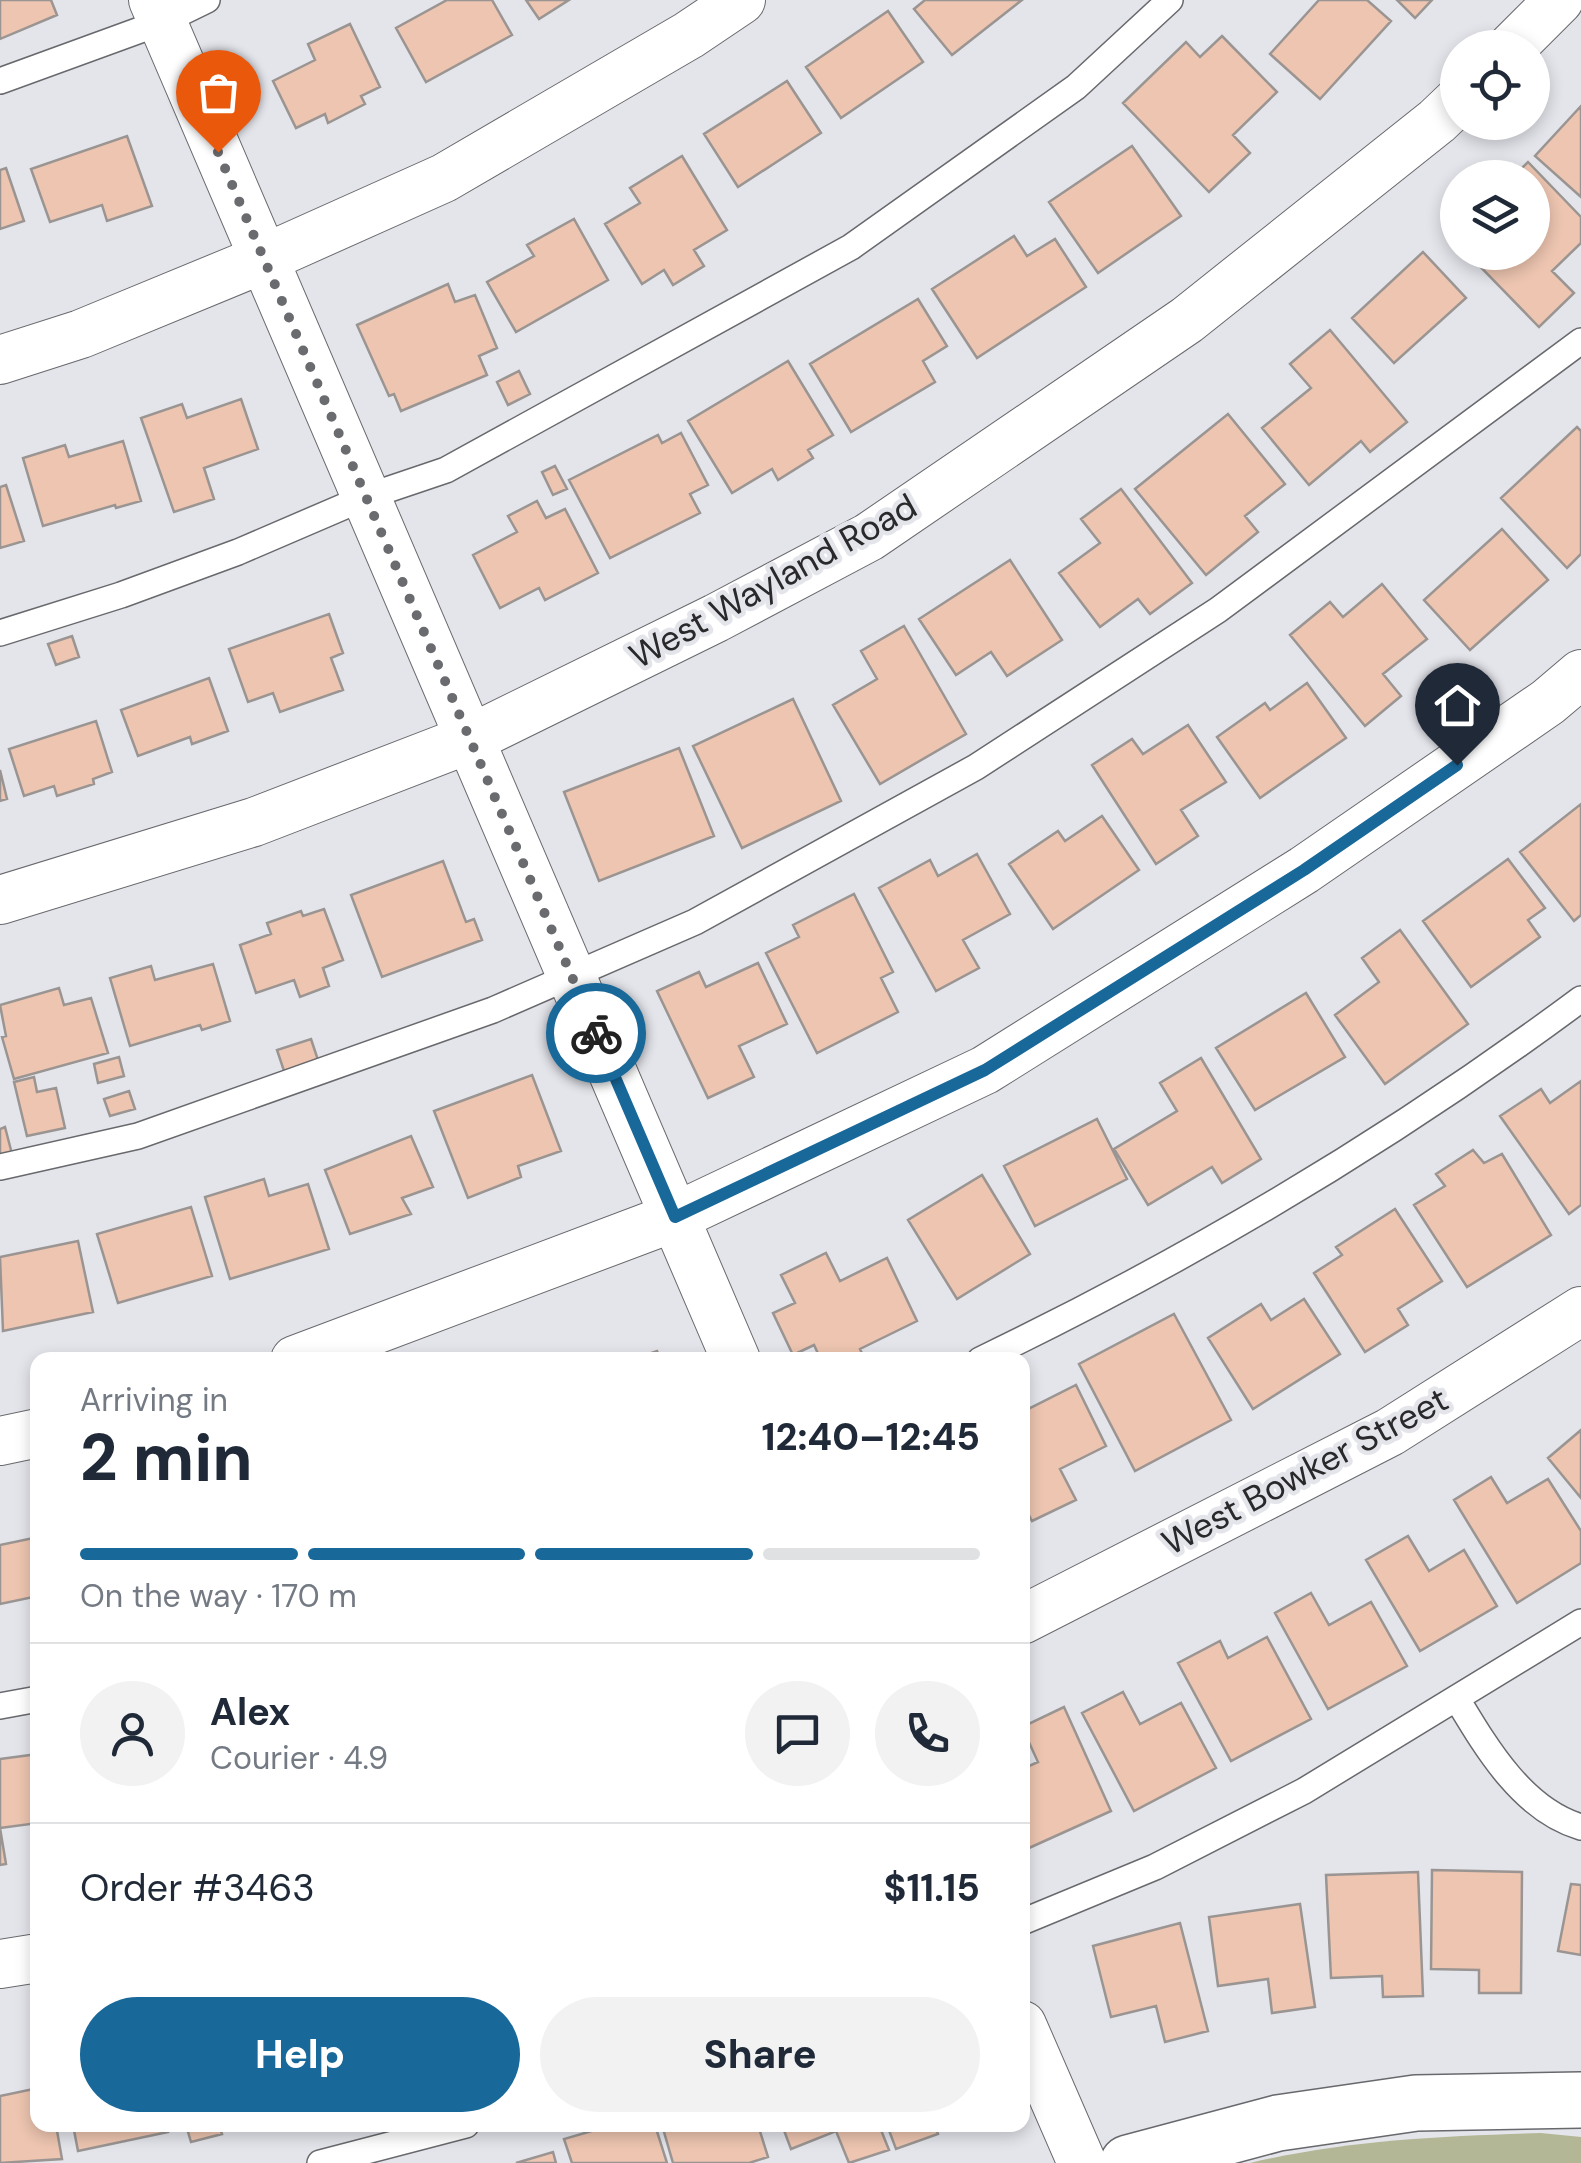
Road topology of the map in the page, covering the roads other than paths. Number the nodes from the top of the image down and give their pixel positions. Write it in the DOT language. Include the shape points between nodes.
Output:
graph roads {
  1 [pos="207,0"];
  2 [pos="740,0"];
  3 [pos="1170,0"];
  4 [pos="1559,0"];
  5 [pos="157,11"];
  6 [pos="1529,30"];
  7 [pos="0,80"];
  8 [pos="1440,118"];
  9 [pos="263,259"];
  10 [pos="1581,341"];
  11 [pos="0,360"];
  12 [pos="366,498"];
  13 [pos="0,632"];
  14 [pos="1581,674"];
  15 [pos="472,738"];
  16 [pos="0,900"];
  17 [pos="571,974"];
  18 [pos="1581,998"];
  19 [pos="0,1167"];
  20 [pos="675,1217"];
  21 [pos="1581,1312"];
  22 [pos="316,1352"];
  23 [pos="733,1352"];
  24 [pos="996,1352"];
  25 [pos="30,1435"];
  26 [pos="0,1441"];
  27 [pos="1030,1616"];
  28 [pos="1581,1622"];
  29 [pos="1457,1699"];
  30 [pos="30,1700"];
  31 [pos="0,1706"];
  32 [pos="1581,1828"];
  33 [pos="1030,1919"];
  34 [pos="30,1959"];
  35 [pos="0,1964"];
  36 [pos="1030,2043"];
  37 [pos="1581,2100"];
  38 [pos="439,2132"];
  39 [pos="320,2163"];
  40 [pos="1082,2163"];
  41 [pos="1128,2163"];
  1 -- 5 [label="lane"];
  2 -- 9 [label="street" via="444,178"];
  3 -- 12 [label="lane" via="1076,87 850,247 446,470"];
  4 -- 6 [label="street"];
  5 -- 7 [label="lane"];
  5 -- 9 [label="street"];
  8 -- 15 [label="street, West Wayland Road" via="1187,320 869,537"];
  9 -- 11 [label="street"];
  9 -- 12 [label="street"];
  10 -- 17 [label="lane" via="1218,610 976,767 694,922"];
  12 -- 13 [label="lane" via="154,583"];
  12 -- 15 [label="street"];
  14 -- 20 [label="street" via="1304,870 985,1070"];
  15 -- 16 [label="street, West Wayland Road" via="254,822"];
  15 -- 17 [label="street"];
  17 -- 19 [label="lane" via="493,1010 138,1136"];
  17 -- 20 [label="street"];
  18 -- 24 [label="lane" via="1366,1145 1185,1255"];
  20 -- 22 [label="street"];
  20 -- 23 [label="street"];
  21 -- 27 [label="street, West Bowker Street" via="1390,1432"];
  25 -- 26 [label="street"];
  28 -- 29 [label="lane"];
  29 -- 32 [label="lane" via="1486,1748 1542,1810"];
  29 -- 33 [label="lane" via="1288,1800 1155,1867"];
  30 -- 31 [label="lane"];
  34 -- 35 [label="street"];
  36 -- 40 [label="street"];
  37 -- 41 [label="street" via="1416,2103 1278,2124"];
  38 -- 39 [label="lane"];
}
